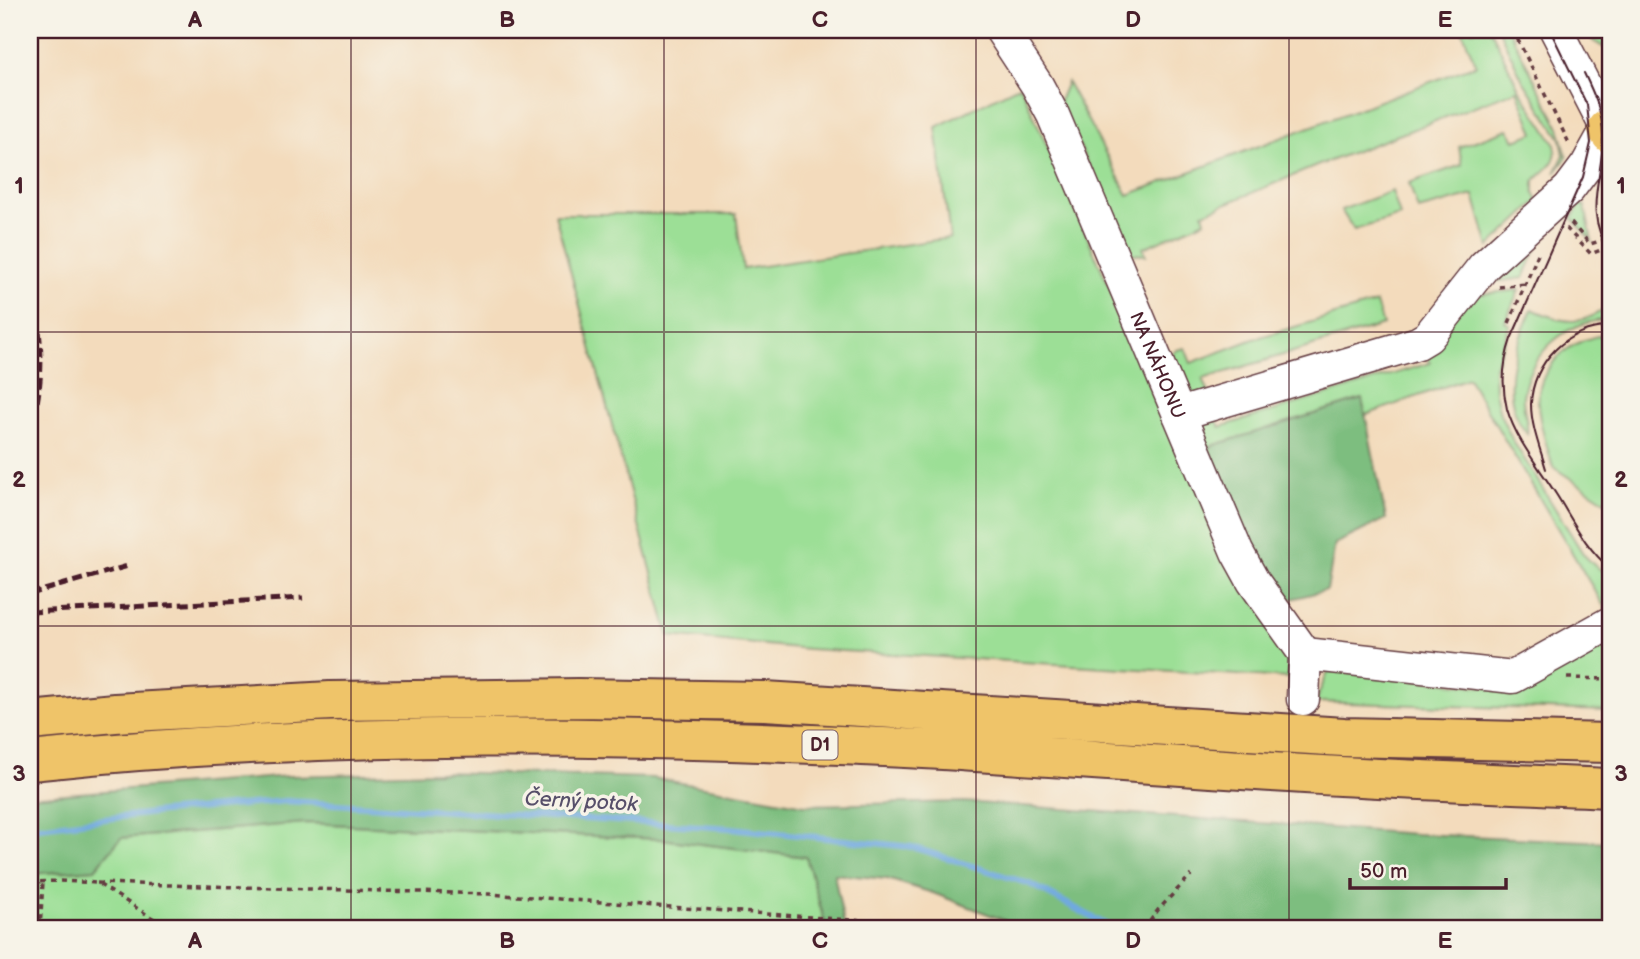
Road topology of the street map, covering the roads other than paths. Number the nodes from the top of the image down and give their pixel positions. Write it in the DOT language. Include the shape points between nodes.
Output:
graph roads {
  1 [pos="1001,30"];
  2 [pos="1556,30"];
  3 [pos="1609,130"];
  4 [pos="1179,414"];
  5 [pos="1610,623"];
  6 [pos="1305,654"];
  7 [pos="1303,699"];
  8 [pos="30,721"];
  9 [pos="1610,743"];
  10 [pos="30,761"];
  11 [pos="1610,788"];
  1 -- 4 [label="street, NA NÁHONU" via="1053,115"];
  2 -- 3 [label="street"];
  3 -- 4 [label="street" via="1558,212 1484,266 1424,340"];
  4 -- 6 [label="street, NA NÁHONU" via="1237,552"];
  5 -- 6 [label="street" via="1513,677"];
  6 -- 7 [label="street"];
  8 -- 9 [label="highway, D1" via="331,701 645,699 844,705 1344,737"];
  10 -- 11 [label="highway, D1" via="125,751 324,741 753,742"];
}
